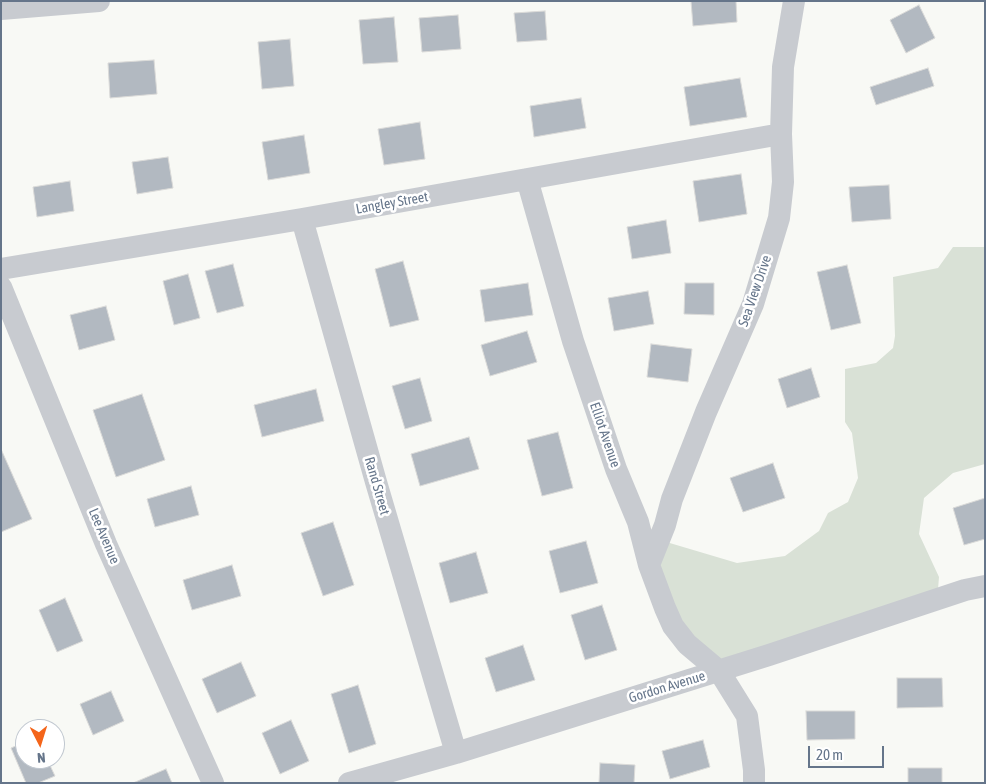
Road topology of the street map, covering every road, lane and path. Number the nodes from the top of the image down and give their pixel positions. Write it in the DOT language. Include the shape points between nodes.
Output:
graph roads {
  1 [pos="99,1"];
  2 [pos="794,1"];
  3 [pos="1,8"];
  4 [pos="782,134"];
  5 [pos="527,179"];
  6 [pos="302,219"];
  7 [pos="1,269"];
  8 [pos="1,287"];
  9 [pos="649,565"];
  10 [pos="985,586"];
  11 [pos="719,671"];
  12 [pos="456,753"];
  13 [pos="213,783"];
  14 [pos="349,783"];
  15 [pos="754,783"];
  1 -- 3 [label="street"];
  2 -- 4 [label="street, Sea View Drive" via="783,67"];
  4 -- 5 [label="street, Langley Street"];
  4 -- 9 [label="street, Sea View Drive" via="783,182 779,218 752,304 706,412"];
  5 -- 6 [label="street, Langley Street"];
  5 -- 9 [label="street, Elliot Avenue" via="573,341 616,469 638,522"];
  6 -- 7 [label="street, Langley Street"];
  6 -- 12 [label="street, Rand Street"];
  8 -- 13 [label="street, Lee Avenue" via="106,544"];
  9 -- 11 [label="street, Elliot Avenue" via="674,626 687,644"];
  10 -- 11 [label="street, Gordon Avenue"];
  11 -- 12 [label="street, Gordon Avenue"];
  11 -- 15 [label="street, Elliot Avenue" via="747,716"];
  12 -- 14 [label="street, Gordon Avenue"];
}
